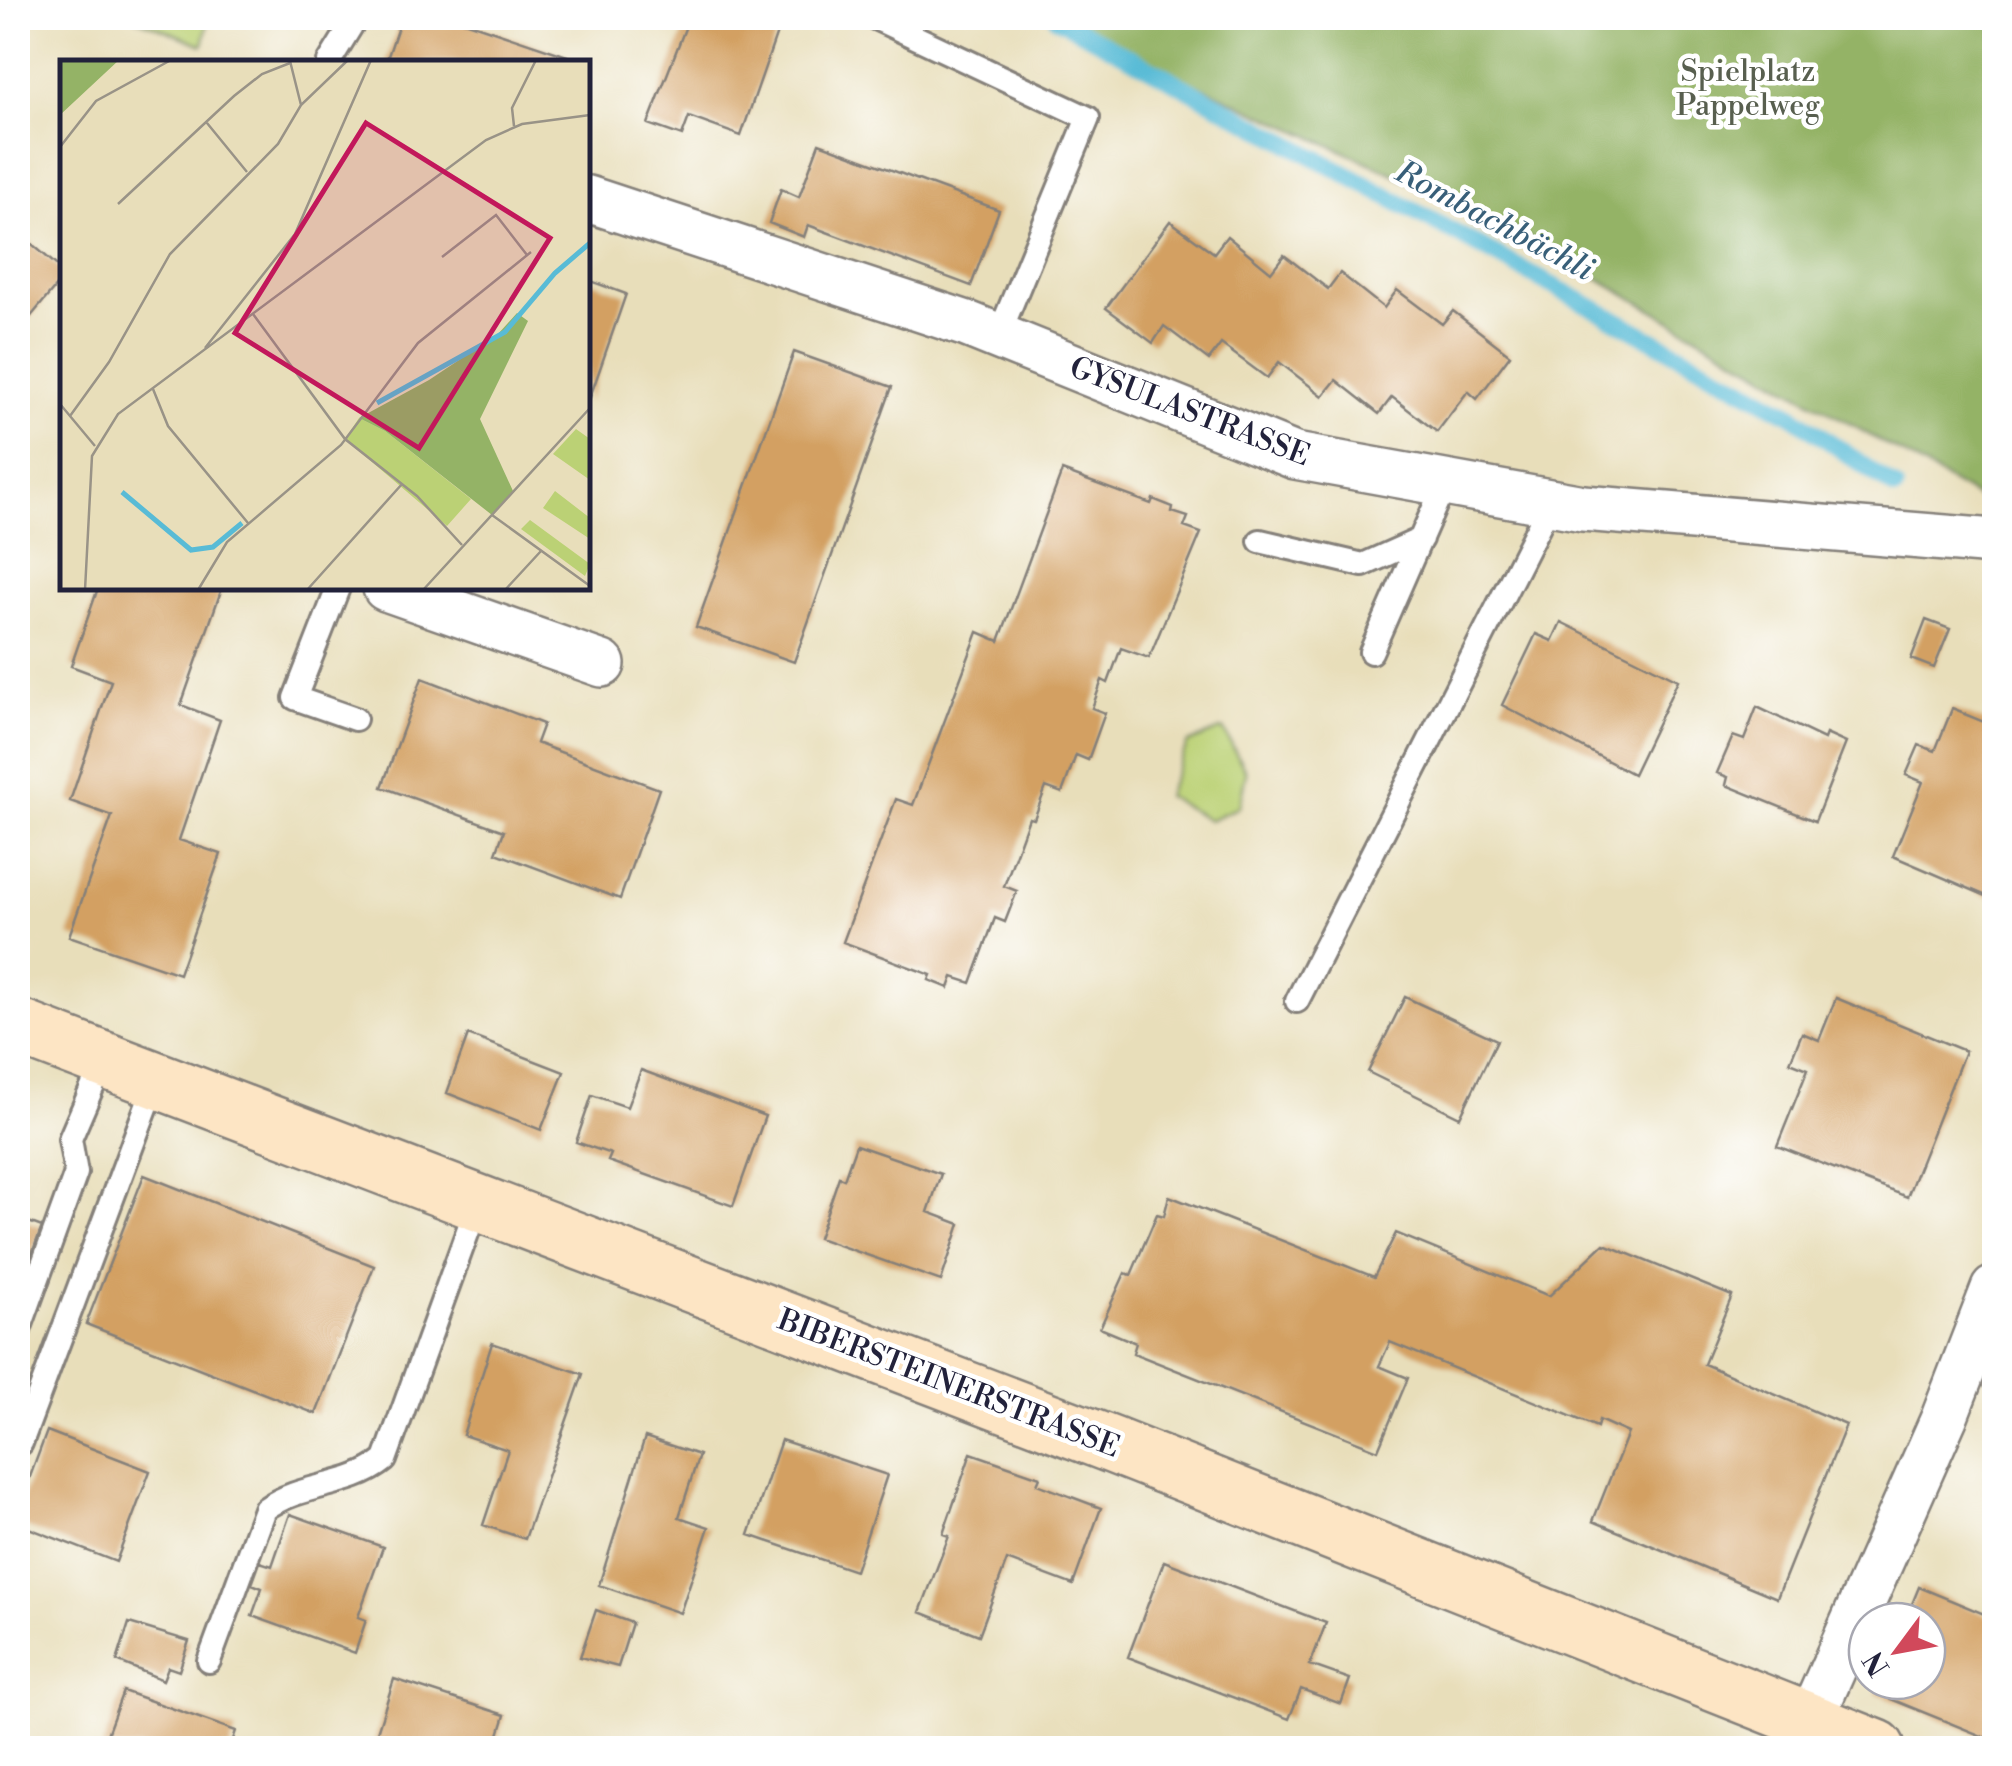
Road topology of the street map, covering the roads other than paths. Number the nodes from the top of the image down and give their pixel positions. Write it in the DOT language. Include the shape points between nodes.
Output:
graph roads {
  1 [pos="356,18"];
  2 [pos="875,18"];
  3 [pos="330,60"];
  4 [pos="590,200"];
  5 [pos="998,337"];
  6 [pos="1445,483"];
  7 [pos="1551,502"];
  8 [pos="1420,539"];
  9 [pos="1260,541"];
  10 [pos="1994,542"];
  11 [pos="337,590"];
  12 [pos="392,590"];
  13 [pos="1371,652"];
  14 [pos="602,664"];
  15 [pos="356,719"];
  16 [pos="1297,1001"];
  17 [pos="18,1028"];
  18 [pos="104,1060"];
  19 [pos="156,1080"];
  20 [pos="478,1203"];
  21 [pos="1994,1289"];
  22 [pos="18,1333"];
  23 [pos="20,1442"];
  24 [pos="209,1661"];
  25 [pos="1809,1723"];
  26 [pos="1876,1748"];
  1 -- 3 [label="lane"];
  2 -- 5 [label="lane" via="1088,118"];
  4 -- 5 [label="street, GYSULASTRASSE"];
  5 -- 6 [label="street, GYSULASTRASSE" via="1295,456"];
  6 -- 7 [label="street, GYSULASTRASSE"];
  6 -- 8 [label="lane"];
  7 -- 10 [label="street, GYSULASTRASSE"];
  7 -- 16 [label="lane"];
  8 -- 9 [label="lane" via="1363,565"];
  8 -- 13 [label="lane"];
  11 -- 15 [label="lane" via="295,698"];
  12 -- 14 [label="street"];
  17 -- 18 [label="main road, BIBERSTEINERSTRASSE"];
  18 -- 19 [label="main road, BIBERSTEINERSTRASSE"];
  18 -- 22 [label="lane" via="70,1139 76,1174"];
  19 -- 20 [label="main road, BIBERSTEINERSTRASSE"];
  19 -- 23 [label="lane"];
  20 -- 24 [label="lane" via="385,1460 365,1476 285,1494 265,1510"];
  20 -- 25 [label="main road, BIBERSTEINERSTRASSE" via="1128,1451"];
  21 -- 25 [label="street"];
  25 -- 26 [label="main road, BIBERSTEINERSTRASSE"];
}
